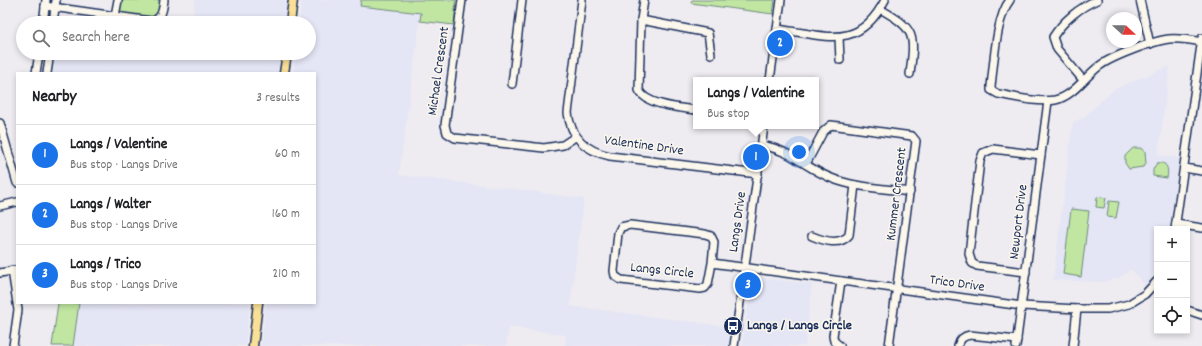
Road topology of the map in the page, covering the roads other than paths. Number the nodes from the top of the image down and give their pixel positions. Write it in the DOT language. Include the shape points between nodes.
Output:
graph roads {
  1 [pos="118,0"];
  2 [pos="164,0"];
  3 [pos="293,0"];
  4 [pos="462,0"];
  5 [pos="522,0"];
  6 [pos="582,0"];
  7 [pos="644,0"];
  8 [pos="781,0"];
  9 [pos="885,0"];
  10 [pos="1010,0"];
  11 [pos="1097,0"];
  12 [pos="1140,0"];
  13 [pos="45,3"];
  14 [pos="55,4"];
  15 [pos="880,9"];
  16 [pos="44,16"];
  17 [pos="54,16"];
  18 [pos="115,16"];
  19 [pos="161,16"];
  20 [pos="291,16"];
  21 [pos="641,20"];
  22 [pos="777,29"];
  23 [pos="839,37"];
  24 [pos="1202,40"];
  25 [pos="1150,44"];
  26 [pos="711,54"];
  27 [pos="38,60"];
  28 [pos="49,60"];
  29 [pos="286,60"];
  30 [pos="840,60"];
  31 [pos="36,72"];
  32 [pos="48,72"];
  33 [pos="284,72"];
  34 [pos="910,74"];
  35 [pos="770,77"];
  36 [pos="1083,80"];
  37 [pos="512,84"];
  38 [pos="1048,101"];
  39 [pos="693,110"];
  40 [pos="0,123"];
  41 [pos="764,129"];
  42 [pos="575,137"];
  43 [pos="761,145"];
  44 [pos="1041,155"];
  45 [pos="806,164"];
  46 [pos="1184,168"];
  47 [pos="1202,171"];
  48 [pos="758,174"];
  49 [pos="16,179"];
  50 [pos="855,185"];
  51 [pos="910,192"];
  52 [pos="16,202"];
  53 [pos="0,206"];
  54 [pos="1175,226"];
  55 [pos="1190,228"];
  56 [pos="1202,228"];
  57 [pos="812,236"];
  58 [pos="712,263"];
  59 [pos="745,268"];
  60 [pos="14,270"];
  61 [pos="1026,272"];
  62 [pos="0,273"];
  63 [pos="841,281"];
  64 [pos="1154,287"];
  65 [pos="898,289"];
  66 [pos="16,290"];
  67 [pos="17,304"];
  68 [pos="258,304"];
  69 [pos="1022,306"];
  70 [pos="1077,310"];
  71 [pos="1190,311"];
  72 [pos="1202,315"];
  73 [pos="1017,343"];
  74 [pos="13,346"];
  75 [pos="253,346"];
  76 [pos="734,346"];
  77 [pos="840,346"];
  78 [pos="889,346"];
  79 [pos="958,346"];
  80 [pos="1073,346"];
  1 -- 18 [label="street"];
  2 -- 19 [label="street"];
  3 -- 20 [label="main road"];
  4 -- 42 [label="street, Michael Crescent" via="445,125 447,133 455,138 544,148 563,145"];
  5 -- 37 [label="street"];
  6 -- 42 [label="street" via="568,104 569,120"];
  7 -- 21 [label="street"];
  8 -- 22 [label="street"];
  9 -- 15 [label="street"];
  10 -- 38 [label="street" via="1002,13 991,90 998,94"];
  11 -- 36 [label="street" via="1080,8 1053,37 1057,49"];
  12 -- 25 [label="street"];
  13 -- 14 [label="street"];
  13 -- 16 [label="street"];
  14 -- 17 [label="street"];
  14 -- 18 [label="street"];
  15 -- 23 [label="street" via="866,27"];
  15 -- 34 [label="street" via="901,21 909,29 913,41"];
  21 -- 26 [label="street" via="708,33"];
  21 -- 39 [label="street" via="641,95 669,106"];
  22 -- 23 [label="street"];
  22 -- 35 [label="street"];
  23 -- 30 [label="street"];
  24 -- 25 [label="street" via="1170,39"];
  24 -- 46 [label="street"];
  25 -- 36 [label="street" via="1106,62"];
  27 -- 31 [label="street"];
  28 -- 32 [label="street"];
  29 -- 33 [label="main road"];
  36 -- 38 [label="street" via="1064,97"];
  38 -- 44 [label="street, Newport Drive"];
  40 -- 49 [label="street"];
  41 -- 43 [label="street, Langs Drive"];
  42 -- 48 [label="street, Valentine Drive" via="590,150 610,156"];
  43 -- 45 [label="street" via="781,149"];
  43 -- 48 [label="street, Langs Drive"];
  44 -- 61 [label="street, Newport Drive"];
  44 -- 61 [label="street" via="993,149 983,153 980,161 970,259 977,266"];
  45 -- 50 [label="street" via="830,178"];
  45 -- 51 [label="street, Kummer Crescent" via="823,132 831,126 912,136 916,140 916,145"];
  46 -- 47 [label="street"];
  46 -- 54 [label="street"];
  48 -- 59 [label="street, Langs Drive"];
  50 -- 51 [label="street"];
  50 -- 57 [label="street" via="849,234 844,240 840,242"];
  51 -- 65 [label="street, Kummer Crescent"];
  52 -- 53 [label="street"];
  55 -- 56 [label="street"];
  58 -- 58 [label="street, Langs Circle" via="712,236 630,225 621,227 618,233 614,271 620,280 705,288"];
  58 -- 59 [label="street, Langs Circle"];
  59 -- 63 [label="street, Trico Drive"];
  59 -- 76 [label="street, Langs Drive"];
  60 -- 62 [label="street"];
  60 -- 66 [label="street"];
  61 -- 69 [label="street, Newport Drive"];
  63 -- 65 [label="street, Trico Drive"];
  63 -- 77 [label="street" via="833,336 834,341"];
  64 -- 70 [label="street, Trico Drive" via="1122,306"];
  65 -- 69 [label="street, Trico Drive"];
  65 -- 78 [label="street, Kummer Crescent"];
  67 -- 74 [label="street"];
  68 -- 75 [label="main road"];
  69 -- 70 [label="street, Trico Drive"];
  69 -- 73 [label="street, Newport Drive"];
  70 -- 80 [label="street"];
  71 -- 72 [label="street"];
  73 -- 79 [label="street" via="970,335 964,336"];
}
